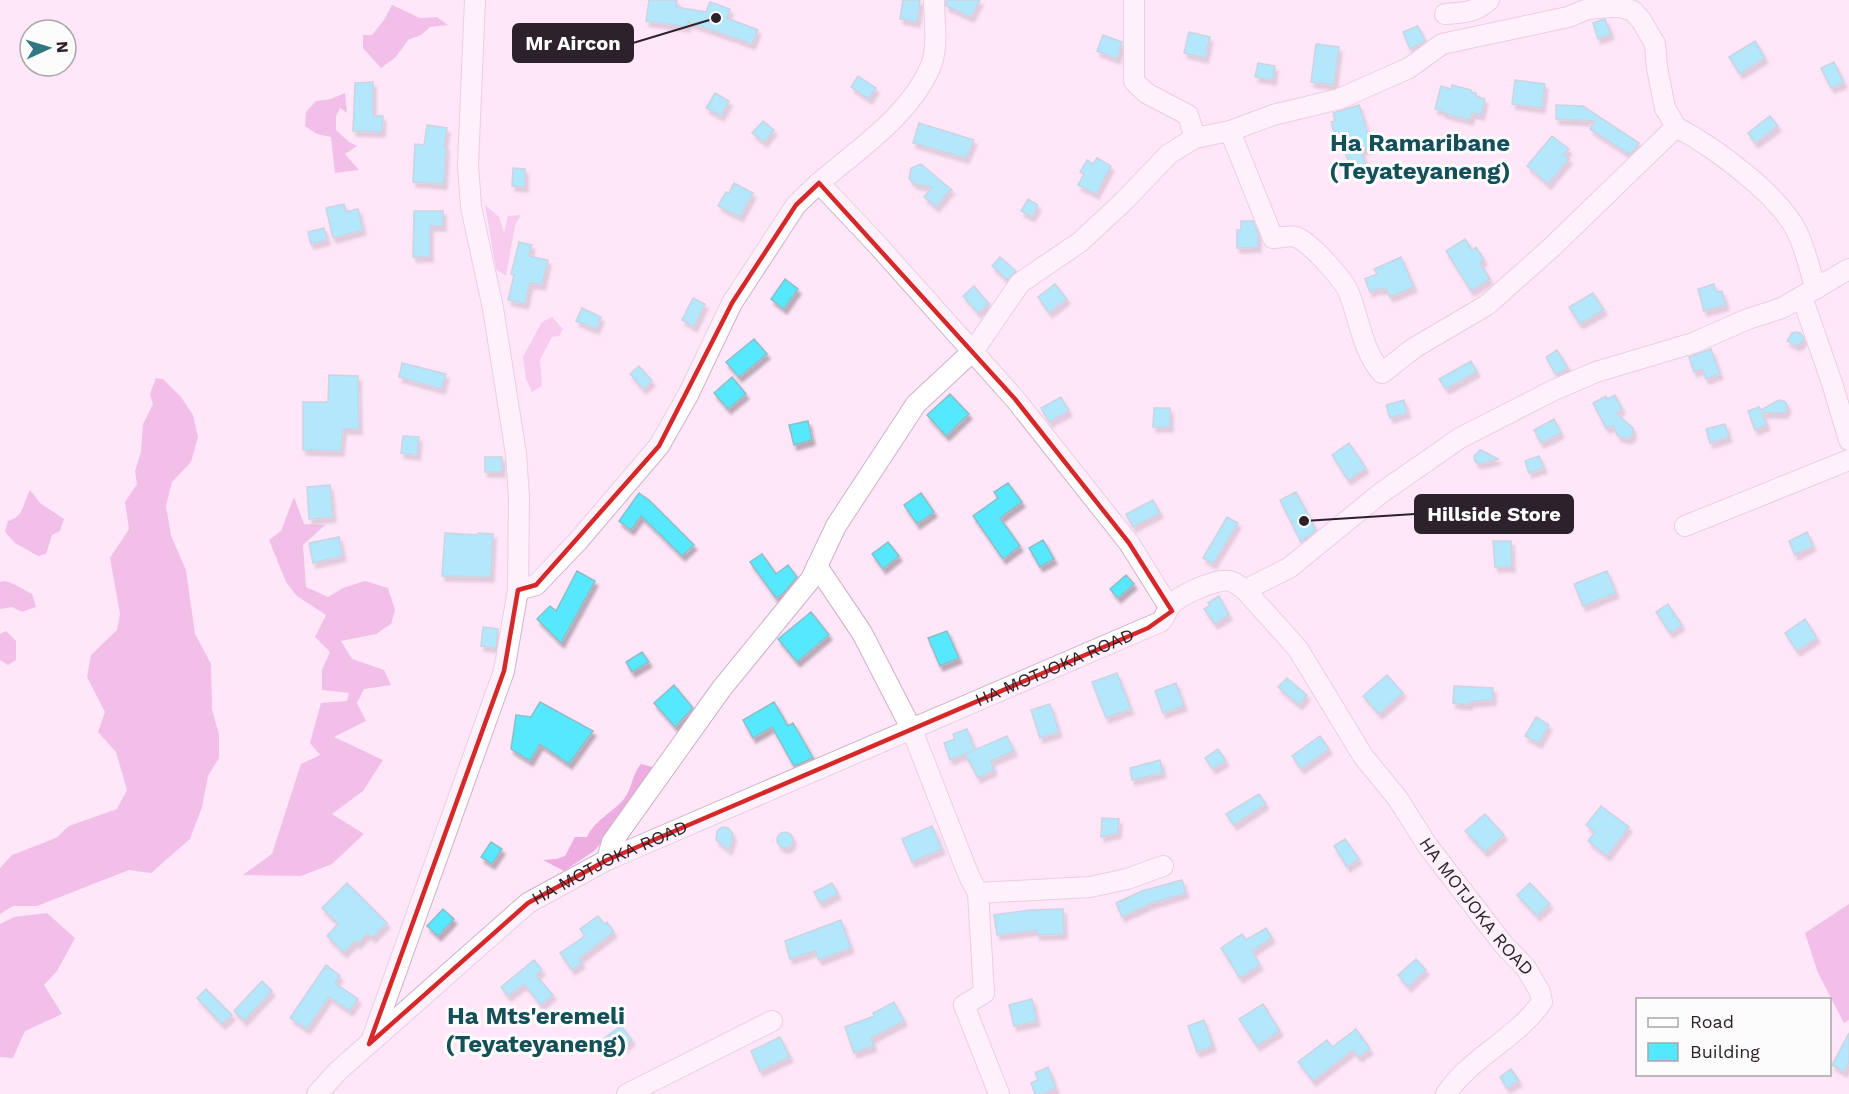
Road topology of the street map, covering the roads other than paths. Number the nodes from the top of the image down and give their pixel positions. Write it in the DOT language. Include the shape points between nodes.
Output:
graph roads {
  1 [pos="475,0"];
  2 [pos="934,0"];
  3 [pos="1134,0"];
  4 [pos="1489,0"];
  5 [pos="1445,7"];
  6 [pos="1442,44"];
  7 [pos="1676,127"];
  8 [pos="1230,131"];
  9 [pos="1195,138"];
  10 [pos="819,183"];
  11 [pos="1849,269"];
  12 [pos="1809,293"];
  13 [pos="974,350"];
  14 [pos="1849,440"];
  15 [pos="1849,460"];
  16 [pos="1685,526"];
  17 [pos="817,566"];
  18 [pos="518,590"];
  19 [pos="1245,590"];
  20 [pos="1169,607"];
  21 [pos="912,730"];
  22 [pos="607,860"];
  23 [pos="1163,866"];
  24 [pos="978,893"];
  25 [pos="772,1021"];
  26 [pos="369,1044"];
  27 [pos="317,1094"];
  28 [pos="627,1094"];
  29 [pos="999,1094"];
  30 [pos="1446,1094"];
  1 -- 18 [label="street" via="468,165 471,207 493,308 516,454"];
  2 -- 10 [label="street" via="930,68 898,115"];
  3 -- 9 [label="street" via="1134,81 1146,93 1188,116"];
  4 -- 5 [label="street" via="1469,12"];
  5 -- 6 [label="street"];
  6 -- 7 [label="street" via="1588,9 1621,7 1633,11 1655,44 1665,108"];
  6 -- 8 [label="street" via="1409,68 1339,99 1273,115"];
  7 -- 8 [label="street" via="1487,305 1414,348 1382,373 1362,339 1348,291 1314,248 1294,236 1273,238"];
  7 -- 12 [label="street" via="1719,154 1779,206 1799,234"];
  8 -- 9 [label="street"];
  9 -- 13 [label="street" via="1169,154 1080,242 1020,283"];
  10 -- 13 [label="street"];
  10 -- 18 [label="street" via="796,205 732,303 688,395 658,446 536,585"];
  11 -- 12 [label="street"];
  12 -- 14 [label="street"];
  12 -- 19 [label="street" via="1782,308 1693,343 1596,372 1460,438 1381,493 1288,568"];
  13 -- 17 [label="street" via="916,404 836,526"];
  13 -- 20 [label="street" via="1095,498"];
  15 -- 16 [label="street"];
  17 -- 21 [label="street" via="862,633"];
  17 -- 22 [label="street" via="811,579 722,688 612,842"];
  18 -- 26 [label="street" via="504,671"];
  19 -- 20 [label="street, HA MOTJOKA ROAD" via="1224,580 1186,594"];
  19 -- 30 [label="street, HA MOTJOKA ROAD" via="1299,649 1363,756 1452,878 1526,968 1540,992 1542,1002 1535,1012"];
  20 -- 21 [label="street, HA MOTJOKA ROAD" via="1160,622"];
  21 -- 22 [label="street, HA MOTJOKA ROAD"];
  21 -- 24 [label="street"];
  22 -- 26 [label="street, HA MOTJOKA ROAD" via="528,903"];
  23 -- 24 [label="street" via="1127,879 1090,886"];
  24 -- 29 [label="street" via="984,993 964,1005"];
  25 -- 28 [label="street"];
  26 -- 27 [label="street, HA MOTJOKA ROAD"];
}
